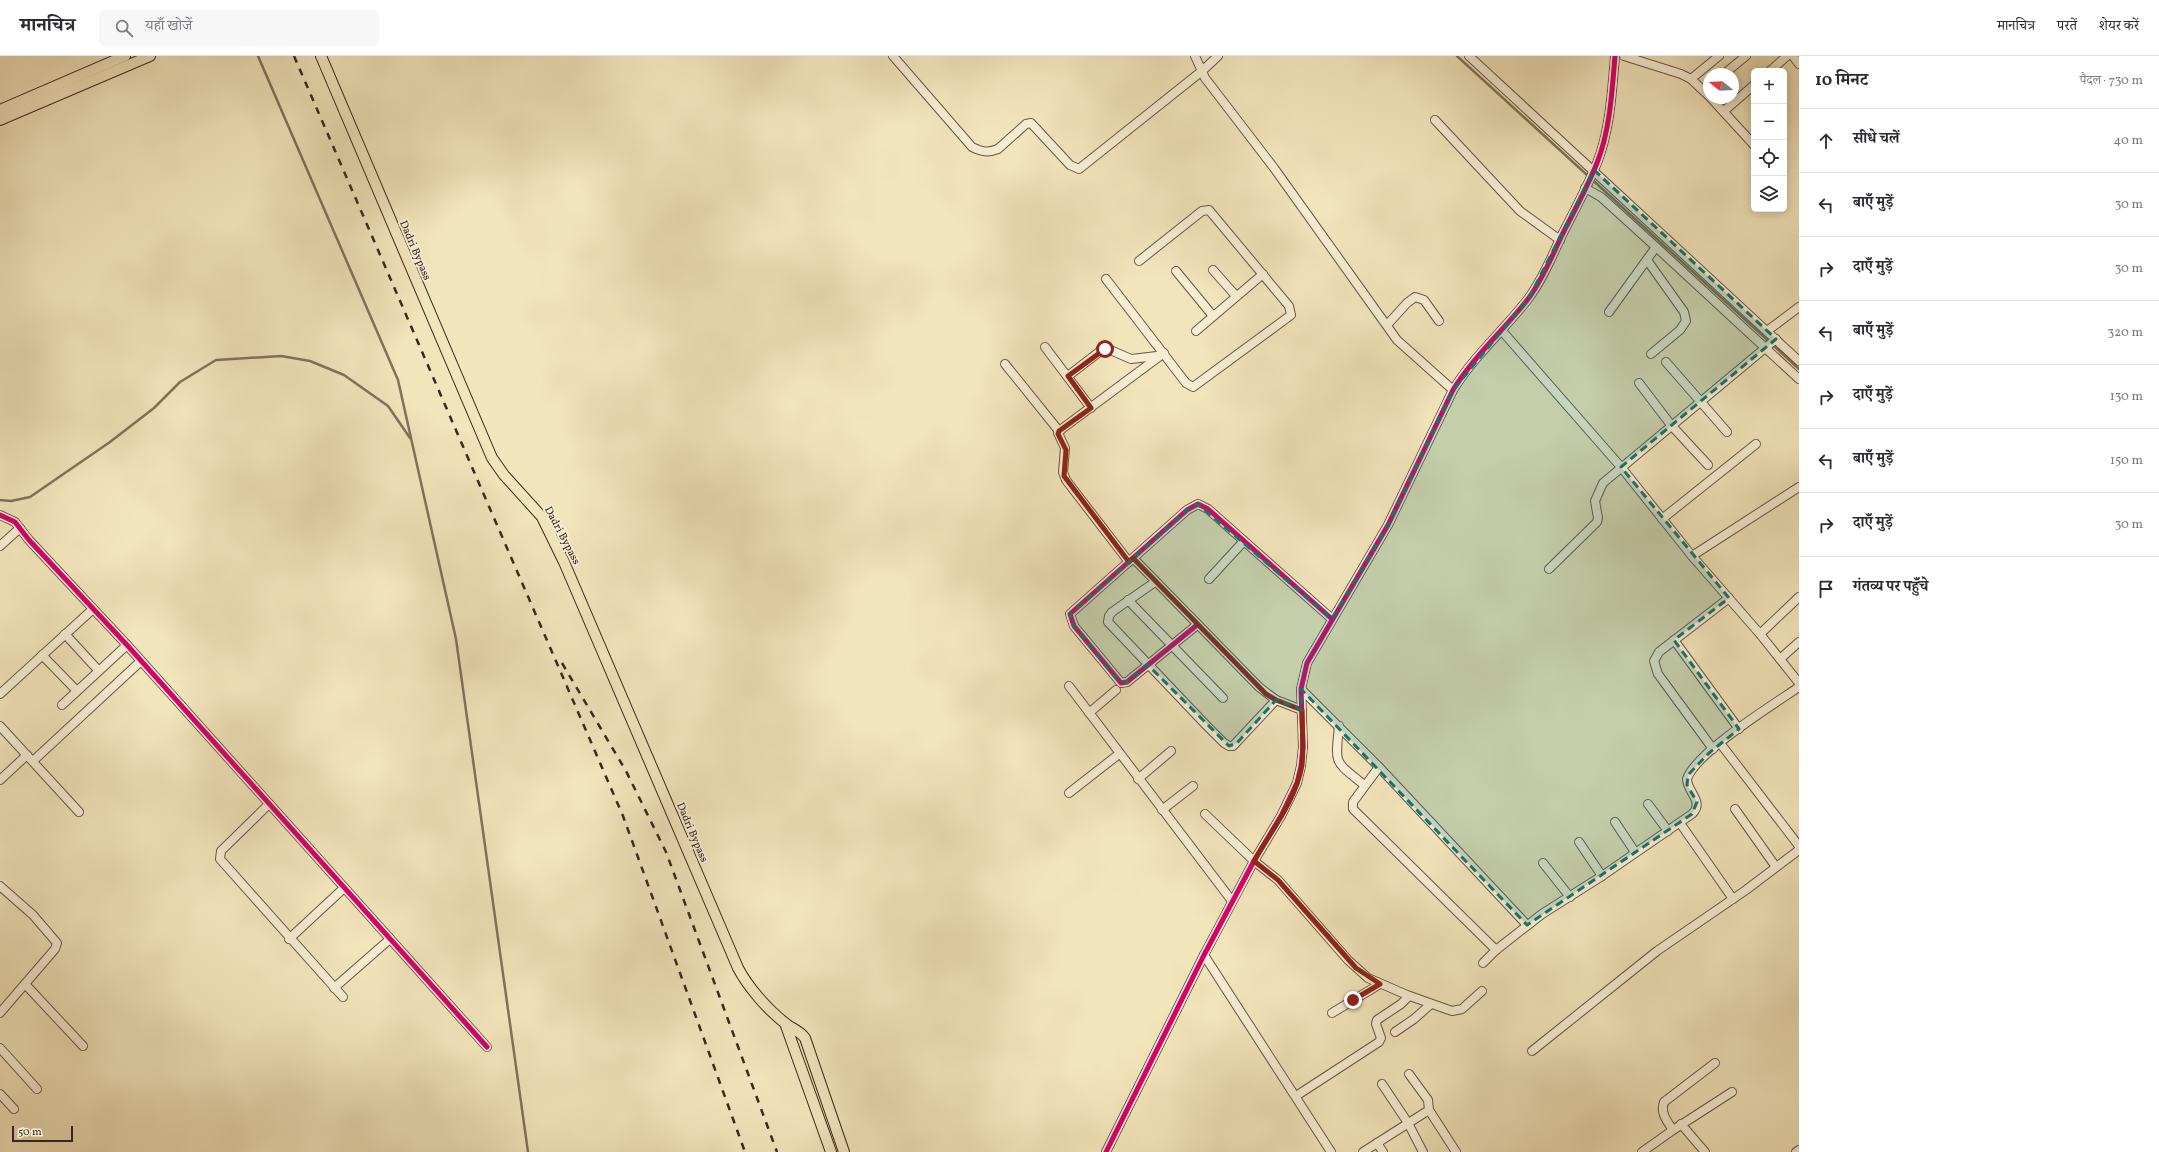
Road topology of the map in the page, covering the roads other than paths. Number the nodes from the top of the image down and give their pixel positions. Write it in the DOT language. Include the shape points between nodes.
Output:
graph roads {
  1 [pos="125,56"];
  2 [pos="150,56"];
  3 [pos="321,56"];
  4 [pos="893,56"];
  5 [pos="1195,56"];
  6 [pos="1218,56"];
  7 [pos="1469,56"];
  8 [pos="1615,56"];
  9 [pos="1624,56"];
  10 [pos="1719,56"];
  11 [pos="1746,56"];
  12 [pos="1786,56"];
  13 [pos="1793,56"];
  14 [pos="1799,64"];
  15 [pos="1731,68"];
  16 [pos="1773,68"];
  17 [pos="1202,71"];
  18 [pos="1691,79"];
  19 [pos="1703,88"];
  20 [pos="1751,88"];
  21 [pos="1717,104"];
  22 [pos="0,110"];
  23 [pos="1724,111"];
  24 [pos="0,120"];
  25 [pos="1435,120"];
  26 [pos="1751,142"];
  27 [pos="1592,172"];
  28 [pos="1586,186"];
  29 [pos="1560,240"];
  30 [pos="1656,247"];
  31 [pos="1648,260"];
  32 [pos="1139,261"];
  33 [pos="1214,270"];
  34 [pos="1176,271"];
  35 [pos="1263,274"];
  36 [pos="1106,279"];
  37 [pos="1236,296"];
  38 [pos="1799,307"];
  39 [pos="1610,312"];
  40 [pos="1213,316"];
  41 [pos="1439,321"];
  42 [pos="1387,325"];
  43 [pos="1196,331"];
  44 [pos="1502,331"];
  45 [pos="1767,331"];
  46 [pos="1771,343"];
  47 [pos="1045,347"];
  48 [pos="1162,354"];
  49 [pos="1651,354"];
  50 [pos="1797,356"];
  51 [pos="1666,362"];
  52 [pos="1005,364"];
  53 [pos="1068,376"];
  54 [pos="1799,379"];
  55 [pos="1639,383"];
  56 [pos="1453,390"];
  57 [pos="1702,401"];
  58 [pos="1091,408"];
  59 [pos="1671,425"];
  60 [pos="1059,431"];
  61 [pos="1727,432"];
  62 [pos="1756,444"];
  63 [pos="1708,465"];
  64 [pos="1621,467"];
  65 [pos="1799,487"];
  66 [pos="0,515"];
  67 [pos="1662,519"];
  68 [pos="20,528"];
  69 [pos="1244,541"];
  70 [pos="0,546"];
  71 [pos="1692,556"];
  72 [pos="1131,560"];
  73 [pos="1549,569"];
  74 [pos="1209,578"];
  75 [pos="1155,582"];
  76 [pos="1799,597"];
  77 [pos="1729,598"];
  78 [pos="1128,600"];
  79 [pos="93,609"];
  80 [pos="1332,619"];
  81 [pos="1197,625"];
  82 [pos="65,634"];
  83 [pos="1760,634"];
  84 [pos="1674,640"];
  85 [pos="1799,642"];
  86 [pos="127,645"];
  87 [pos="1173,645"];
  88 [pos="42,655"];
  89 [pos="1780,659"];
  90 [pos="141,660"];
  91 [pos="1148,665"];
  92 [pos="98,670"];
  93 [pos="1799,683"];
  94 [pos="1069,686"];
  95 [pos="1799,687"];
  96 [pos="1301,689"];
  97 [pos="1116,690"];
  98 [pos="77,691"];
  99 [pos="0,694"];
  100 [pos="1223,698"];
  101 [pos="1276,700"];
  102 [pos="62,705"];
  103 [pos="1302,710"];
  104 [pos="1089,713"];
  105 [pos="0,726"];
  106 [pos="1339,726"];
  107 [pos="1739,729"];
  108 [pos="1720,743"];
  109 [pos="1713,749"];
  110 [pos="1171,751"];
  111 [pos="1119,754"];
  112 [pos="27,755"];
  113 [pos="33,761"];
  114 [pos="1379,767"];
  115 [pos="1138,779"];
  116 [pos="0,780"];
  117 [pos="1364,785"];
  118 [pos="1193,786"];
  119 [pos="1069,793"];
  120 [pos="269,804"];
  121 [pos="1648,804"];
  122 [pos="1735,809"];
  123 [pos="1162,810"];
  124 [pos="79,812"];
  125 [pos="1205,814"];
  126 [pos="1615,822"];
  127 [pos="1680,823"];
  128 [pos="1668,831"];
  129 [pos="1579,842"];
  130 [pos="1799,846"];
  131 [pos="1799,850"];
  132 [pos="1635,852"];
  133 [pos="1254,861"];
  134 [pos="1543,863"];
  135 [pos="1776,867"];
  136 [pos="1602,876"];
  137 [pos="0,886"];
  138 [pos="344,888"];
  139 [pos="1570,897"];
  140 [pos="1733,899"];
  141 [pos="1232,901"];
  142 [pos="1527,925"];
  143 [pos="289,938"];
  144 [pos="390,939"];
  145 [pos="1496,950"];
  146 [pos="1204,955"];
  147 [pos="1483,963"];
  148 [pos="25,984"];
  149 [pos="1380,984"];
  150 [pos="334,988"];
  151 [pos="1482,991"];
  152 [pos="1409,996"];
  153 [pos="343,997"];
  154 [pos="1431,1004"];
  155 [pos="0,1013"];
  156 [pos="1332,1013"];
  157 [pos="785,1024"];
  158 [pos="1395,1032"];
  159 [pos="83,1046"];
  160 [pos="486,1047"];
  161 [pos="0,1048"];
  162 [pos="1532,1051"];
  163 [pos="1715,1063"];
  164 [pos="1409,1074"];
  165 [pos="1382,1084"];
  166 [pos="37,1089"];
  167 [pos="1732,1092"];
  168 [pos="0,1094"];
  169 [pos="1296,1096"];
  170 [pos="14,1109"];
  171 [pos="1429,1110"];
  172 [pos="1408,1123"];
  173 [pos="1681,1124"];
  174 [pos="1673,1130"];
  175 [pos="1377,1143"];
  176 [pos="1799,1150"];
  177 [pos="831,1152"];
  178 [pos="844,1152"];
  179 [pos="1106,1152"];
  180 [pos="1331,1152"];
  181 [pos="1363,1152"];
  182 [pos="1383,1152"];
  183 [pos="1423,1152"];
  184 [pos="1456,1152"];
  185 [pos="1642,1152"];
  186 [pos="1706,1152"];
  187 [pos="1796,1152"];
  1 -- 22 [label="main road"];
  2 -- 24 [label="main road"];
  3 -- 157 [label="main road, Dadri Bypass" via="492,458 542,517 581,601 738,968 749,986"];
  4 -- 17 [label="street" via="972,147 983,152 992,152 1026,124 1032,123 1070,165 1079,169"];
  5 -- 17 [label="street"];
  6 -- 17 [label="street"];
  7 -- 27 [label="street"];
  8 -- 27 [label="street" via="1610,110 1604,140"];
  9 -- 18 [label="street"];
  10 -- 18 [label="street"];
  11 -- 15 [label="street"];
  12 -- 16 [label="street"];
  13 -- 14 [label="street"];
  17 -- 42 [label="street"];
  18 -- 19 [label="street"];
  20 -- 23 [label="street"];
  21 -- 23 [label="street"];
  23 -- 26 [label="street"];
  25 -- 29 [label="street" via="1515,206 1530,220"];
  27 -- 28 [label="street"];
  27 -- 45 [label="street"];
  28 -- 29 [label="street"];
  28 -- 30 [label="street"];
  29 -- 44 [label="street" via="1529,298"];
  30 -- 31 [label="street"];
  30 -- 46 [label="street"];
  31 -- 39 [label="street"];
  31 -- 49 [label="street" via="1684,312 1686,321 1680,330"];
  32 -- 35 [label="street" via="1206,209 1212,212"];
  33 -- 37 [label="street"];
  34 -- 40 [label="street"];
  35 -- 37 [label="street"];
  35 -- 48 [label="street" via="1289,306 1291,315 1196,386 1186,383"];
  36 -- 48 [label="street"];
  37 -- 40 [label="street"];
  38 -- 45 [label="street"];
  40 -- 43 [label="street"];
  41 -- 42 [label="street" via="1424,300 1415,297 1406,303"];
  42 -- 56 [label="street" via="1397,340"];
  44 -- 56 [label="street" via="1462,375"];
  44 -- 64 [label="street"];
  45 -- 46 [label="street"];
  46 -- 50 [label="street"];
  46 -- 54 [label="street"];
  46 -- 57 [label="street"];
  47 -- 53 [label="street"];
  48 -- 53 [label="street" via="1131,359 1103,349"];
  48 -- 58 [label="street"];
  51 -- 57 [label="street"];
  52 -- 60 [label="street"];
  53 -- 58 [label="street"];
  55 -- 59 [label="street"];
  56 -- 80 [label="street" via="1388,525"];
  57 -- 59 [label="street"];
  57 -- 61 [label="street"];
  58 -- 60 [label="street"];
  59 -- 63 [label="street"];
  59 -- 64 [label="street"];
  60 -- 72 [label="street" via="1066,450 1064,476"];
  62 -- 67 [label="street"];
  64 -- 67 [label="street"];
  64 -- 73 [label="street" via="1603,483 1597,495 1597,522"];
  65 -- 71 [label="street"];
  66 -- 68 [label="street" via="13,520"];
  67 -- 71 [label="street"];
  68 -- 70 [label="street"];
  68 -- 79 [label="street"];
  69 -- 72 [label="street" via="1208,509 1196,504"];
  69 -- 74 [label="street"];
  69 -- 80 [label="street"];
  71 -- 77 [label="street"];
  72 -- 75 [label="street"];
  72 -- 91 [label="street" via="1072,610 1070,618 1121,683 1127,682"];
  75 -- 78 [label="street"];
  75 -- 81 [label="street"];
  76 -- 83 [label="street"];
  77 -- 83 [label="street"];
  77 -- 84 [label="street"];
  78 -- 87 [label="street"];
  78 -- 91 [label="street" via="1109,616 1108,622"];
  79 -- 82 [label="street"];
  79 -- 86 [label="street"];
  80 -- 96 [label="street" via="1307,663"];
  81 -- 87 [label="street"];
  81 -- 101 [label="street" via="1259,687"];
  82 -- 88 [label="street"];
  82 -- 92 [label="street"];
  83 -- 89 [label="street"];
  84 -- 107 [label="street"];
  84 -- 109 [label="street" via="1655,657 1654,667"];
  85 -- 89 [label="street"];
  86 -- 90 [label="street"];
  86 -- 92 [label="street"];
  87 -- 91 [label="street"];
  87 -- 100 [label="street"];
  88 -- 98 [label="street"];
  88 -- 99 [label="street"];
  89 -- 93 [label="street"];
  90 -- 113 [label="street"];
  90 -- 120 [label="street"];
  91 -- 101 [label="street" via="1228,746 1234,746"];
  92 -- 98 [label="street"];
  94 -- 104 [label="street"];
  95 -- 107 [label="street"];
  96 -- 103 [label="street"];
  96 -- 106 [label="street"];
  97 -- 104 [label="street"];
  98 -- 102 [label="street"];
  101 -- 103 [label="street"];
  103 -- 133 [label="street" via="1302,766 1297,783"];
  104 -- 111 [label="street"];
  105 -- 112 [label="street"];
  106 -- 114 [label="street"];
  106 -- 117 [label="street" via="1337,762"];
  107 -- 108 [label="street"];
  108 -- 109 [label="street"];
  108 -- 130 [label="street"];
  109 -- 127 [label="street" via="1688,775 1687,785 1697,802 1697,807"];
  110 -- 115 [label="street"];
  111 -- 115 [label="street"];
  111 -- 119 [label="street"];
  112 -- 113 [label="street"];
  112 -- 116 [label="street"];
  113 -- 124 [label="street"];
  114 -- 117 [label="street"];
  114 -- 142 [label="street"];
  115 -- 123 [label="street"];
  117 -- 145 [label="street" via="1353,802 1354,812"];
  118 -- 123 [label="street"];
  120 -- 138 [label="street"];
  120 -- 143 [label="street" via="221,851 220,859"];
  121 -- 128 [label="street"];
  122 -- 135 [label="street"];
  123 -- 141 [label="street"];
  125 -- 133 [label="street"];
  126 -- 132 [label="street"];
  127 -- 128 [label="street"];
  127 -- 140 [label="street"];
  128 -- 132 [label="street"];
  129 -- 136 [label="street"];
  131 -- 135 [label="street"];
  132 -- 136 [label="street"];
  133 -- 141 [label="street"];
  133 -- 149 [label="street" via="1289,892 1356,968"];
  134 -- 139 [label="street"];
  135 -- 140 [label="street"];
  136 -- 139 [label="street"];
  137 -- 148 [label="street" via="25,907 57,941 54,949"];
  138 -- 143 [label="street"];
  138 -- 144 [label="street"];
  139 -- 142 [label="street"];
  140 -- 162 [label="street" via="1657,951"];
  141 -- 146 [label="street"];
  142 -- 145 [label="street"];
  143 -- 150 [label="street"];
  144 -- 150 [label="street"];
  144 -- 160 [label="street"];
  145 -- 147 [label="street"];
  146 -- 169 [label="street"];
  146 -- 179 [label="street"];
  148 -- 155 [label="street"];
  148 -- 159 [label="street"];
  149 -- 152 [label="street"];
  149 -- 156 [label="street"];
  150 -- 153 [label="street"];
  151 -- 154 [label="street" via="1462,1009 1455,1011"];
  152 -- 154 [label="street"];
  152 -- 169 [label="street" via="1377,1020 1381,1038 1379,1042"];
  154 -- 158 [label="street"];
  157 -- 177 [label="main road, Dadri Bypass"];
  157 -- 178 [label="main road, Dadri Bypass" via="799,1030 805,1038"];
  161 -- 166 [label="street"];
  163 -- 174 [label="street" via="1664,1102 1664,1116"];
  164 -- 171 [label="street" via="1428,1100"];
  165 -- 172 [label="street"];
  167 -- 173 [label="street"];
  168 -- 170 [label="street"];
  169 -- 180 [label="street"];
  171 -- 172 [label="street"];
  171 -- 184 [label="street"];
  172 -- 175 [label="street"];
  172 -- 183 [label="street"];
  173 -- 174 [label="street"];
  173 -- 186 [label="street"];
  174 -- 185 [label="street"];
  175 -- 181 [label="street"];
  175 -- 182 [label="street"];
  176 -- 187 [label="street"];
}
